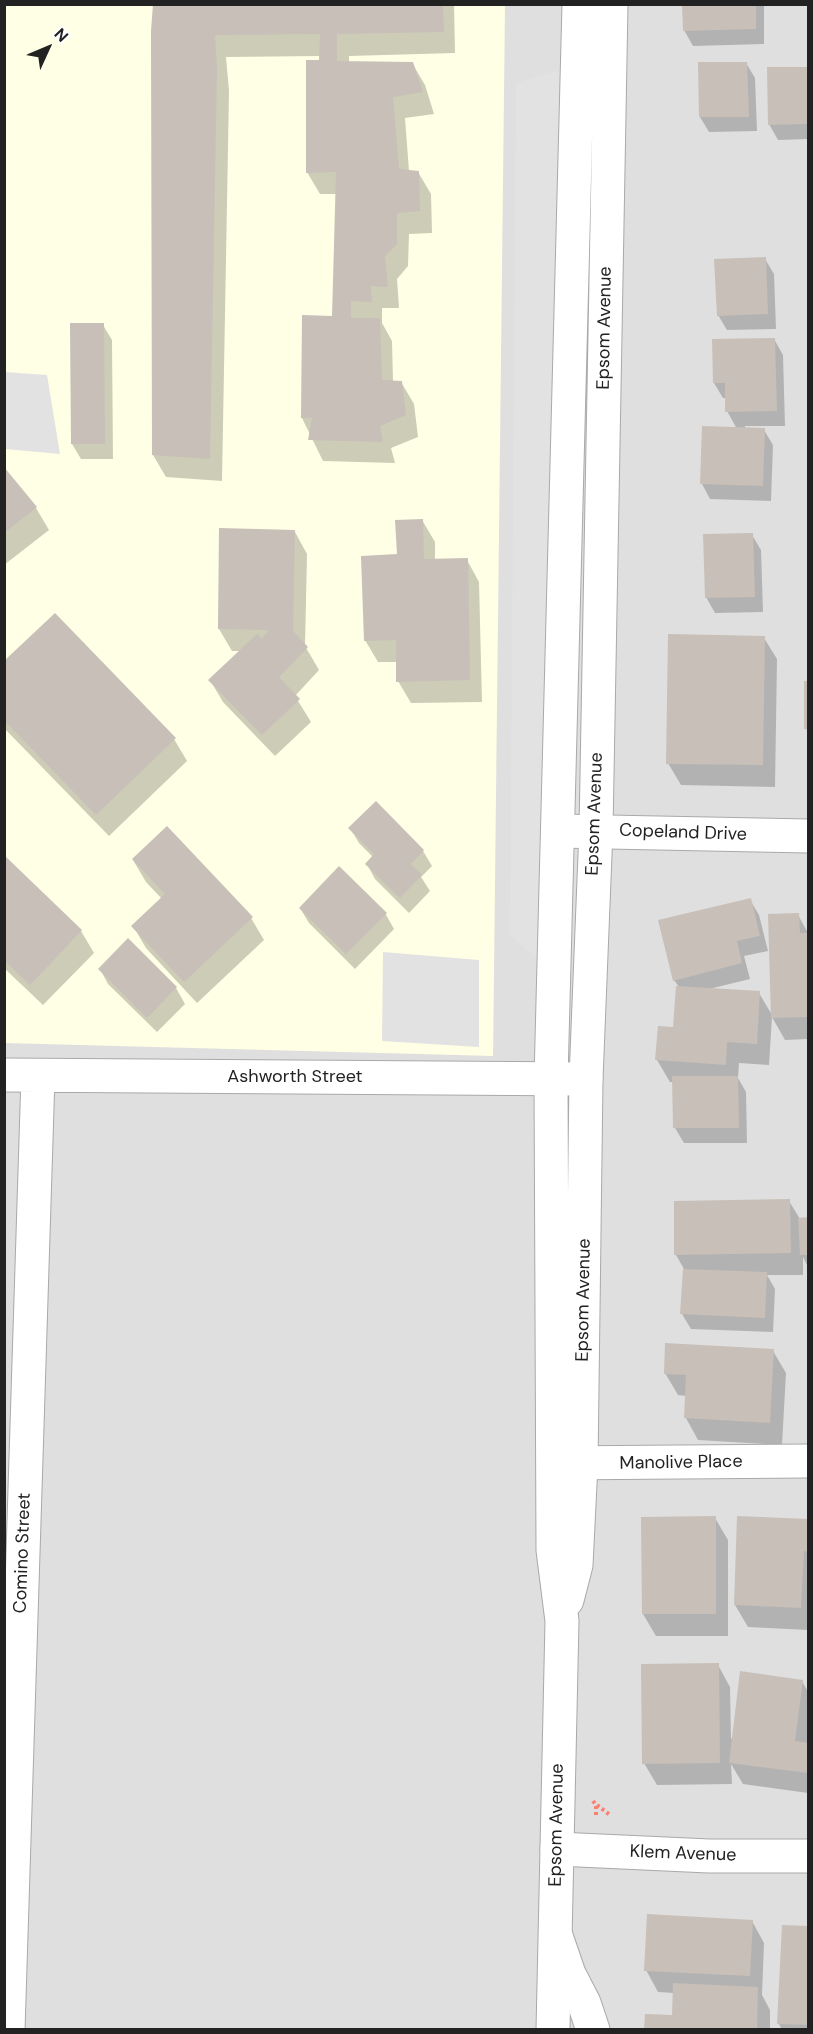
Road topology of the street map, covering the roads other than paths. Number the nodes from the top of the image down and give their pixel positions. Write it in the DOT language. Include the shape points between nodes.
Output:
graph roads {
  1 [pos="579,4"];
  2 [pos="611,4"];
  3 [pos="596,830"];
  4 [pos="558,831"];
  5 [pos="808,836"];
  6 [pos="4,1075"];
  7 [pos="38,1076"];
  8 [pos="551,1078"];
  9 [pos="586,1079"];
  10 [pos="808,1461"];
  11 [pos="568,1463"];
  12 [pos="557,1849"];
  13 [pos="808,1856"];
  14 [pos="555,1931"];
  15 [pos="8,2030"];
  16 [pos="553,2030"];
  17 [pos="593,2030"];
  1 -- 4 [label="street, Epsom Avenue"];
  2 -- 3 [label="street, Epsom Avenue"];
  3 -- 4 [label="street, Copeland Drive"];
  3 -- 5 [label="street, Copeland Drive"];
  3 -- 9 [label="street, Epsom Avenue"];
  4 -- 8 [label="street, Epsom Avenue"];
  6 -- 7 [label="street, Ashworth Street"];
  7 -- 8 [label="street, Ashworth Street"];
  7 -- 15 [label="street, Comino Street"];
  8 -- 9 [label="street, Ashworth Street"];
  8 -- 11 [label="street, Epsom Avenue"];
  9 -- 11 [label="street, Epsom Avenue"];
  10 -- 11 [label="street, Manolive Place"];
  11 -- 12 [label="street, Epsom Avenue" via="576,1565 561,1621"];
  12 -- 13 [label="street, Klem Avenue"];
  12 -- 14 [label="street, Epsom Avenue"];
  14 -- 16 [label="street, Epsom Avenue"];
  14 -- 17 [label="street"];
}
